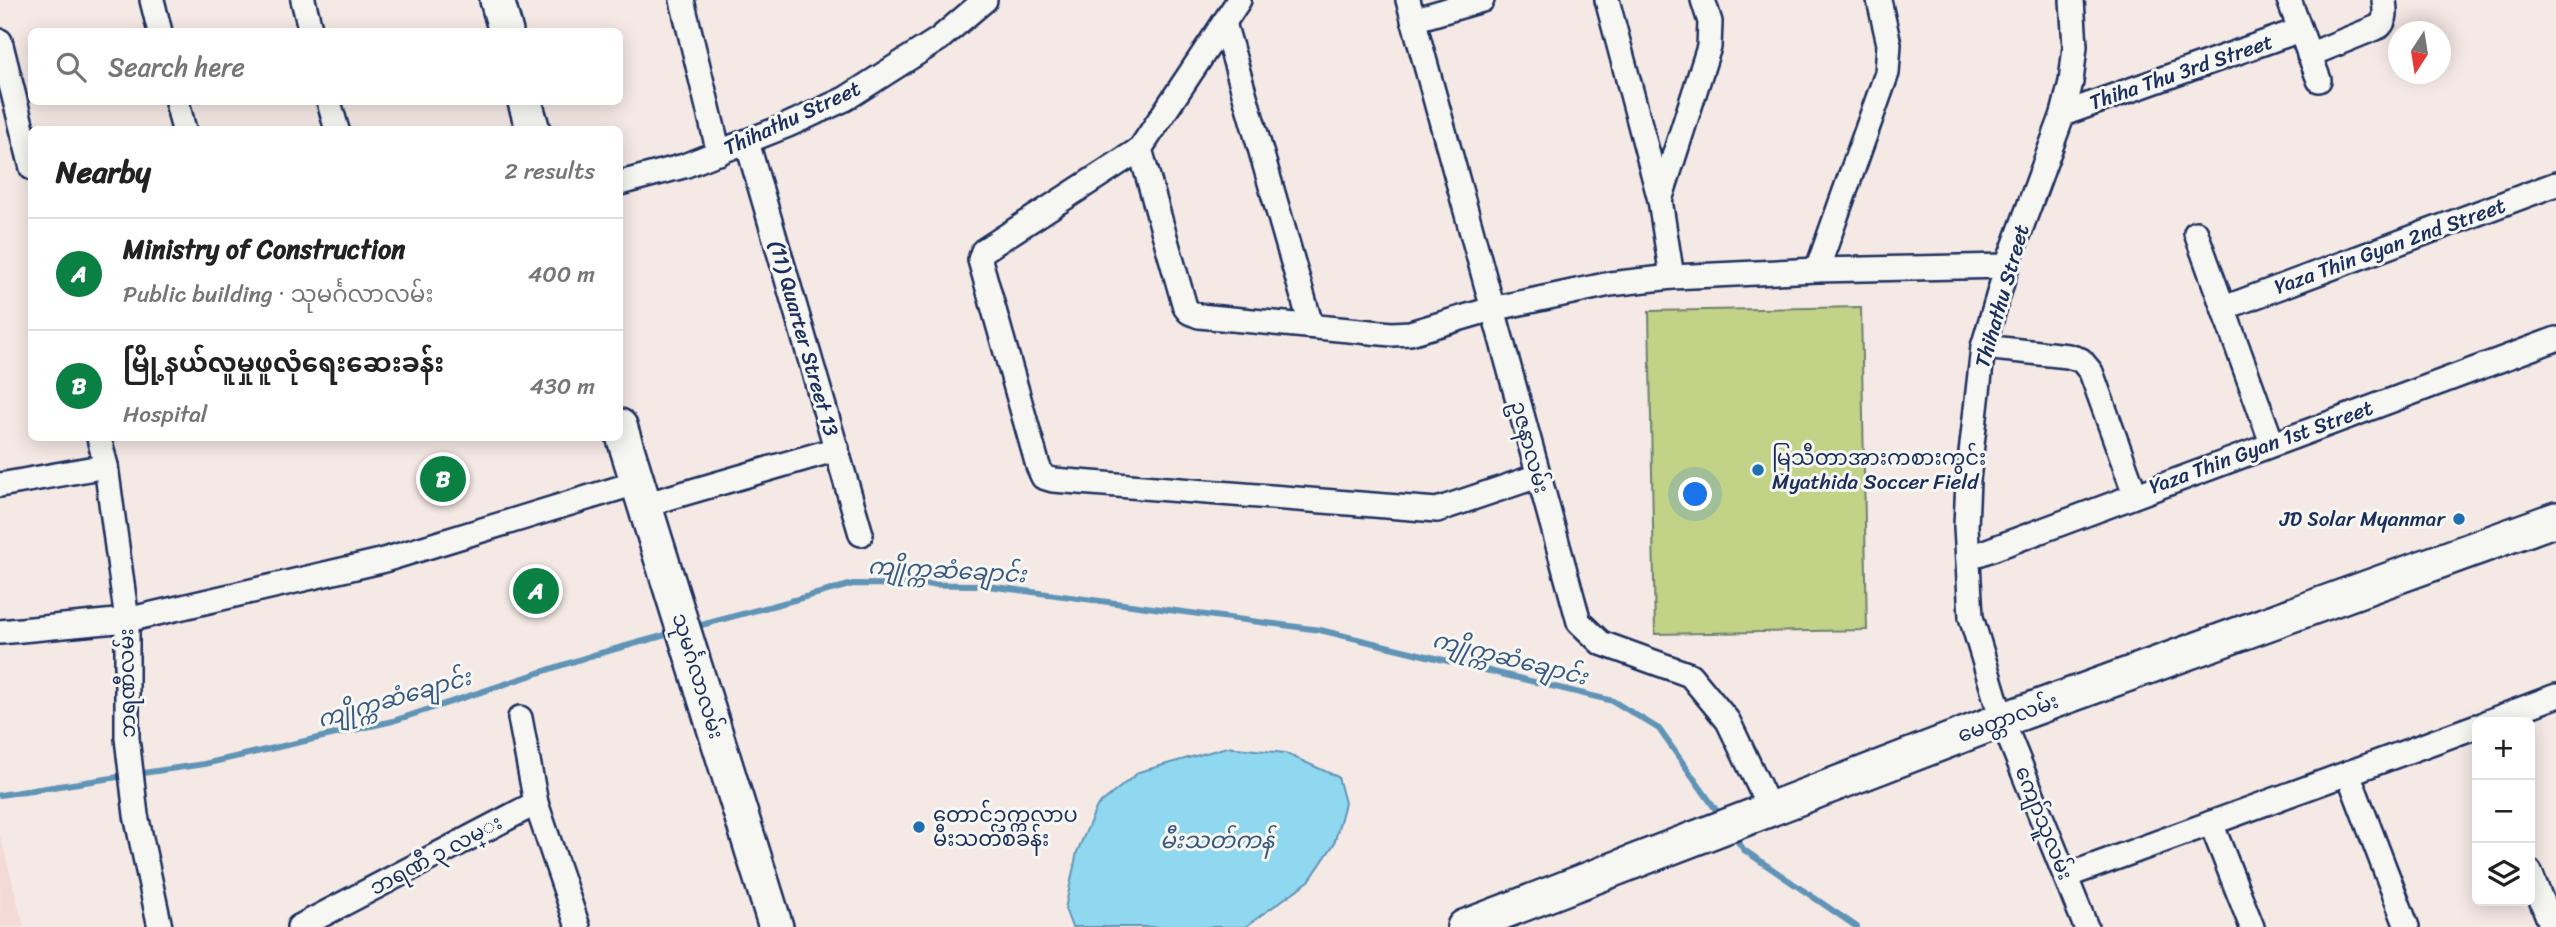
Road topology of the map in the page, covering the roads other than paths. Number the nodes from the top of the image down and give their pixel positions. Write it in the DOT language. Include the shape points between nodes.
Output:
graph roads {
  1 [pos="152,0"];
  2 [pos="303,0"];
  3 [pos="497,0"];
  4 [pos="985,0"];
  5 [pos="1239,0"];
  6 [pos="1482,0"];
  7 [pos="1607,0"];
  8 [pos="1703,0"];
  9 [pos="1879,0"];
  10 [pos="2072,0"];
  11 [pos="2288,0"];
  12 [pos="2384,0"];
  13 [pos="688,2"];
  14 [pos="1410,10"];
  15 [pos="1224,23"];
  16 [pos="159,28"];
  17 [pos="310,28"];
  18 [pos="505,28"];
  19 [pos="2300,30"];
  20 [pos="0,41"];
  21 [pos="2309,55"];
  22 [pos="2319,80"];
  23 [pos="178,105"];
  24 [pos="330,105"];
  25 [pos="526,105"];
  26 [pos="2063,114"];
  27 [pos="183,126"];
  28 [pos="336,126"];
  29 [pos="532,126"];
  30 [pos="747,142"];
  31 [pos="1140,149"];
  32 [pos="28,152"];
  33 [pos="719,153"];
  34 [pos="623,182"];
  35 [pos="2556,184"];
  36 [pos="1660,200"];
  37 [pos="2196,233"];
  38 [pos="2007,266"];
  39 [pos="1816,270"];
  40 [pos="1672,277"];
  41 [pos="2224,308"];
  42 [pos="1492,309"];
  43 [pos="1311,325"];
  44 [pos="2556,338"];
  45 [pos="1983,347"];
  46 [pos="623,436"];
  47 [pos="100,441"];
  48 [pos="2272,443"];
  49 [pos="837,449"];
  50 [pos="106,466"];
  51 [pos="1538,476"];
  52 [pos="0,485"];
  53 [pos="640,494"];
  54 [pos="2135,494"];
  55 [pos="2556,519"];
  56 [pos="861,534"];
  57 [pos="1968,558"];
  58 [pos="127,620"];
  59 [pos="0,632"];
  60 [pos="2556,696"];
  61 [pos="2506,717"];
  62 [pos="520,718"];
  63 [pos="2002,720"];
  64 [pos="2472,731"];
  65 [pos="2348,773"];
  66 [pos="536,803"];
  67 [pos="1770,809"];
  68 [pos="2211,823"];
  69 [pos="2066,876"];
  70 [pos="2535,884"];
  71 [pos="160,927"];
  72 [pos="299,927"];
  73 [pos="578,927"];
  74 [pos="776,927"];
  75 [pos="1464,927"];
  76 [pos="2087,927"];
  77 [pos="2252,927"];
  78 [pos="2407,927"];
  79 [pos="2552,927"];
  1 -- 16 [label="street"];
  2 -- 17 [label="street"];
  3 -- 18 [label="main road"];
  4 -- 30 [label="street, Thihathu Street" via="939,39 845,99"];
  5 -- 15 [label="street"];
  6 -- 14 [label="street"];
  7 -- 36 [label="street"];
  8 -- 36 [label="street" via="1710,22 1709,47"];
  9 -- 39 [label="street" via="1889,44 1887,73"];
  10 -- 26 [label="street, Thihathu Street" via="2075,46"];
  11 -- 19 [label="street"];
  12 -- 21 [label="street" via="2380,26"];
  13 -- 33 [label="street"];
  14 -- 42 [label="street, ဥဇနာလမ်း"];
  15 -- 31 [label="street"];
  15 -- 43 [label="street"];
  19 -- 21 [label="street"];
  19 -- 26 [label="street, Thiha Thu 3rd Street"];
  20 -- 32 [label="street"];
  21 -- 22 [label="street"];
  23 -- 27 [label="street"];
  24 -- 28 [label="street"];
  25 -- 29 [label="main road"];
  26 -- 38 [label="street, Thihathu Street"];
  30 -- 33 [label="street, Thihathu Street"];
  30 -- 49 [label="street, (11) Quarter Street 13"];
  31 -- 43 [label="street" via="1188,312"];
  31 -- 51 [label="street" via="982,251 980,260 1043,477 1437,510"];
  33 -- 34 [label="street, Thihathu Street"];
  35 -- 41 [label="street, Yaza Thin Gyan 2nd Street"];
  36 -- 40 [label="street"];
  37 -- 41 [label="street"];
  38 -- 39 [label="street"];
  38 -- 45 [label="street, Thihathu Street"];
  39 -- 40 [label="street"];
  40 -- 42 [label="street" via="1610,284"];
  41 -- 48 [label="street"];
  42 -- 43 [label="street" via="1410,333"];
  42 -- 51 [label="street, ဥဇနာလမ်း"];
  44 -- 48 [label="street, Yaza Thin Gyan 1st Street"];
  45 -- 54 [label="street" via="2081,360 2091,372"];
  45 -- 57 [label="street, Thihathu Street" via="1968,480"];
  46 -- 53 [label="main road, သုမင်္ဂလာလမ်း"];
  47 -- 50 [label="street, ဘရဏီလမ်း"];
  48 -- 54 [label="street, Yaza Thin Gyan 1st Street"];
  49 -- 53 [label="street"];
  49 -- 56 [label="street, (11) Quarter Street 13"];
  50 -- 52 [label="street"];
  50 -- 58 [label="street, ဘရဏီလမ်း"];
  51 -- 67 [label="street, ဥဇနာလမ်း" via="1579,622 1601,643 1689,675 1728,721"];
  53 -- 58 [label="street"];
  53 -- 74 [label="main road, သုမင်္ဂလာလမ်း"];
  54 -- 57 [label="street, Yaza Thin Gyan 1st Street"];
  55 -- 63 [label="main road, မေတ္တာလမ်း"];
  57 -- 63 [label="street, Thihathu Street" via="1970,617"];
  58 -- 59 [label="street"];
  58 -- 71 [label="street, ဘရဏီလမ်း" via="127,738 136,815"];
  60 -- 61 [label="street"];
  62 -- 66 [label="street"];
  63 -- 67 [label="main road, မေတ္တာလမ်း"];
  63 -- 69 [label="street, ကျော်သူလမ်း"];
  64 -- 65 [label="street"];
  65 -- 68 [label="street"];
  65 -- 78 [label="street"];
  66 -- 72 [label="street, ဘရဏီ ၃ လမ္း"];
  66 -- 73 [label="street"];
  67 -- 75 [label="main road, မေတ္တာလမ်း"];
  68 -- 69 [label="street"];
  68 -- 77 [label="street"];
  69 -- 76 [label="street, ကျော်သူလမ်း"];
  70 -- 79 [label="street"];
}
